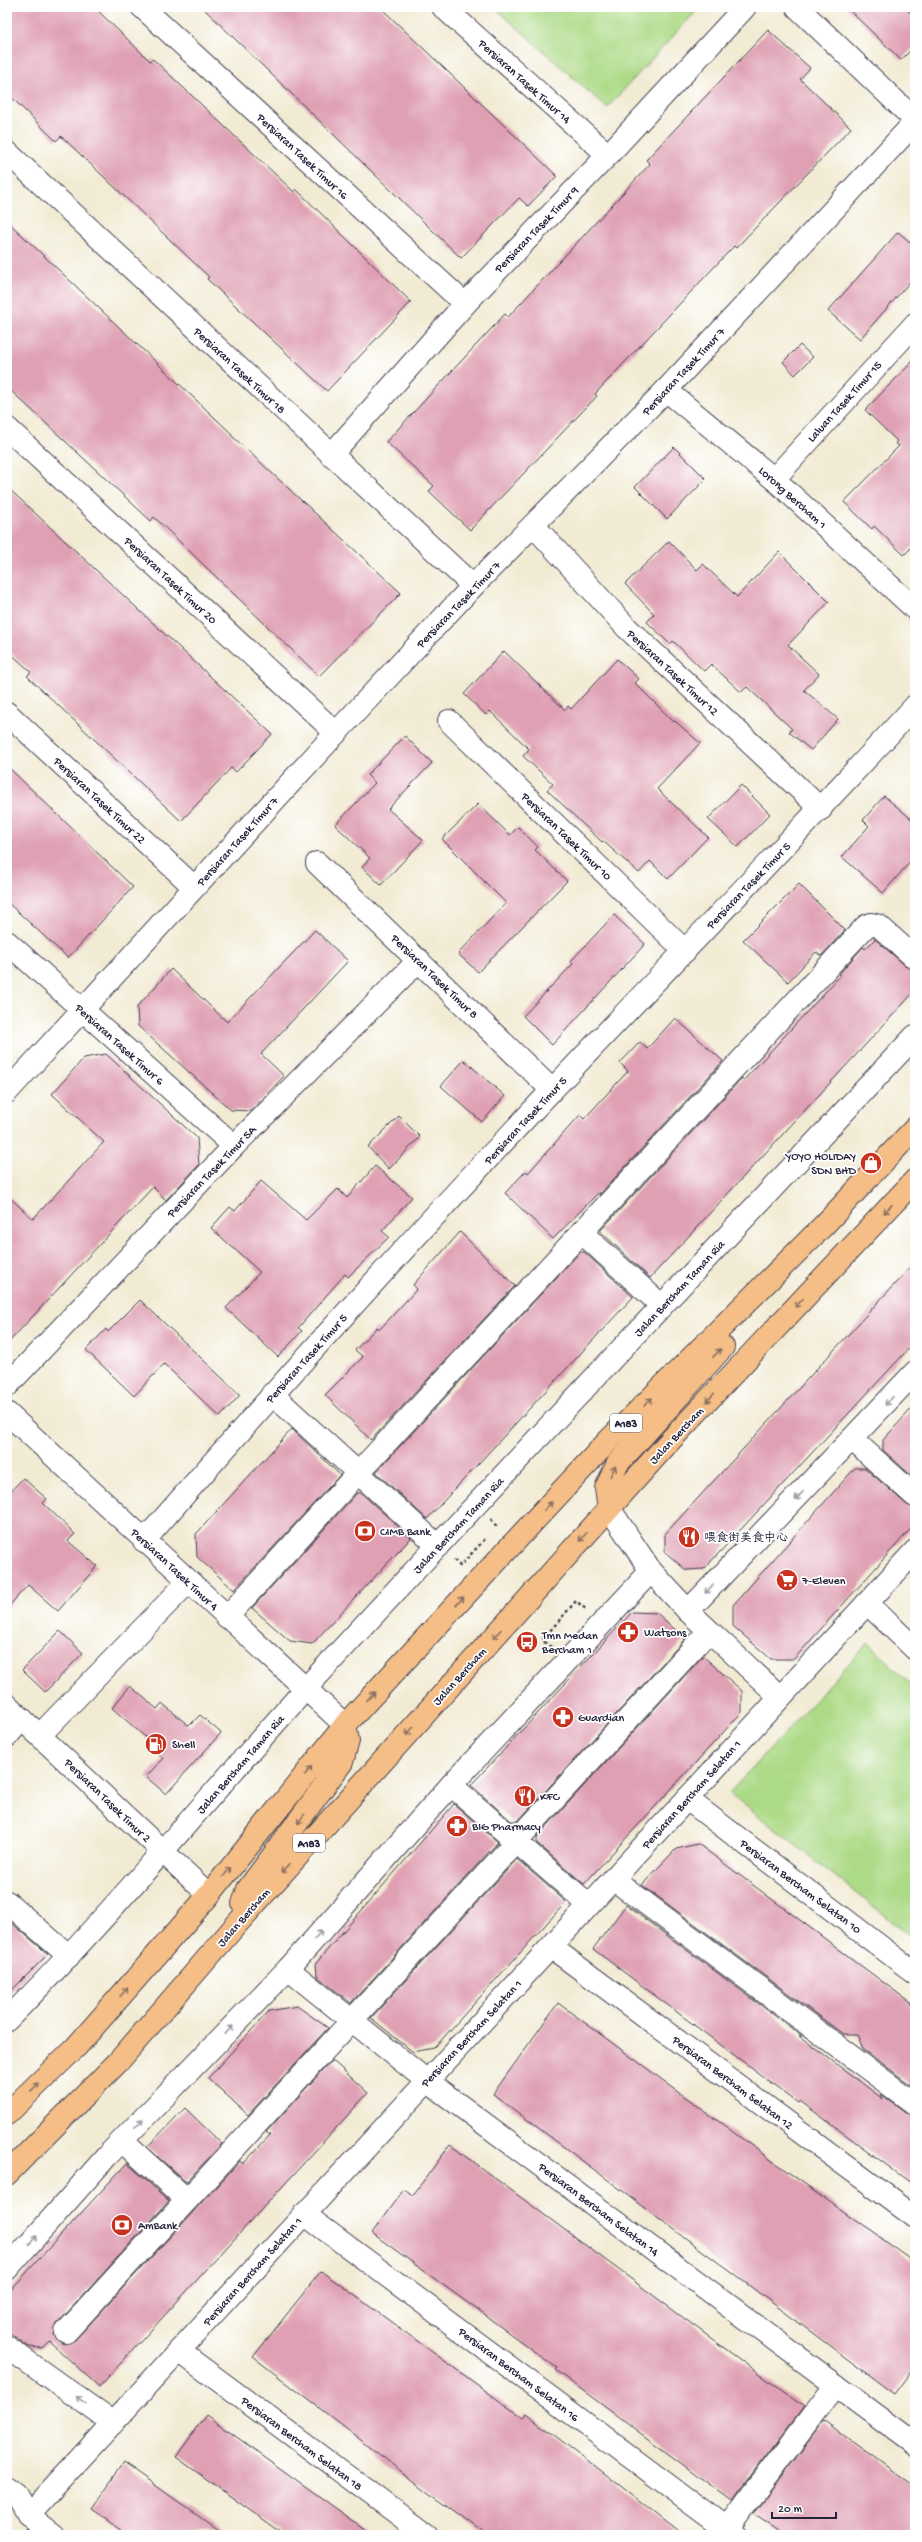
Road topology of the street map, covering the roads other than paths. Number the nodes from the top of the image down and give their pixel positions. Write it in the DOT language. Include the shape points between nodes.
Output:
graph roads {
  1 [pos="142,7"];
  2 [pos="443,7"];
  3 [pos="745,7"];
  4 [pos="796,7"];
  5 [pos="915,121"];
  6 [pos="7,152"];
  7 [pos="608,155"];
  8 [pos="464,304"];
  9 [pos="915,324"];
  10 [pos="666,390"];
  11 [pos="7,428"];
  12 [pos="331,455"];
  13 [pos="774,479"];
  14 [pos="534,526"];
  15 [pos="473,586"];
  16 [pos="915,609"];
  17 [pos="915,706"];
  18 [pos="7,713"];
  19 [pos="449,721"];
  20 [pos="336,733"];
  21 [pos="821,809"];
  22 [pos="317,863"];
  23 [pos="194,887"];
  24 [pos="7,942"];
  25 [pos="685,951"];
  26 [pos="915,958"];
  27 [pos="419,960"];
  28 [pos="84,1011"];
  29 [pos="915,1036"];
  30 [pos="552,1090"];
  31 [pos="7,1092"];
  32 [pos="915,1128"];
  33 [pos="234,1146"];
  34 [pos="915,1180"];
  35 [pos="581,1232"];
  36 [pos="746,1303"];
  37 [pos="662,1306"];
  38 [pos="915,1372"];
  39 [pos="7,1386"];
  40 [pos="272,1394"];
  41 [pos="7,1413"];
  42 [pos="853,1440"];
  43 [pos="358,1473"];
  44 [pos="915,1496"];
  45 [pos="609,1508"];
  46 [pos="144,1541"];
  47 [pos="438,1546"];
  48 [pos="915,1551"];
  49 [pos="651,1571"];
  50 [pos="188,1582"];
  51 [pos="867,1603"];
  52 [pos="688,1611"];
  53 [pos="227,1617"];
  54 [pos="709,1631"];
  55 [pos="915,1649"];
  56 [pos="307,1688"];
  57 [pos="779,1696"];
  58 [pos="15,1712"];
  59 [pos="345,1725"];
  60 [pos="40,1735"];
  61 [pos="7,1736"];
  62 [pos="451,1785"];
  63 [pos="687,1799"];
  64 [pos="515,1841"];
  65 [pos="162,1852"];
  66 [pos="614,1879"];
  67 [pos="209,1896"];
  68 [pos="7,1902"];
  69 [pos="589,1905"];
  70 [pos="236,1925"];
  71 [pos="551,1947"];
  72 [pos="69,1956"];
  73 [pos="288,1969"];
  74 [pos="915,1973"];
  75 [pos="7,2020"];
  76 [pos="351,2020"];
  77 [pos="427,2081"];
  78 [pos="915,2104"];
  79 [pos="7,2114"];
  80 [pos="122,2141"];
  81 [pos="7,2174"];
  82 [pos="187,2200"];
  83 [pos="304,2214"];
  84 [pos="915,2218"];
  85 [pos="7,2269"];
  86 [pos="66,2332"];
  87 [pos="7,2347"];
  88 [pos="179,2351"];
  89 [pos="836,2385"];
  90 [pos="112,2423"];
  91 [pos="915,2444"];
  92 [pos="7,2487"];
  93 [pos="7,2511"];
  94 [pos="28,2516"];
  95 [pos="728,2533"];
  96 [pos="54,2535"];
  97 [pos="426,2535"];
  1 -- 8 [label="street, Persiaran Tasek Timur 16"];
  2 -- 7 [label="street, Persiaran Tasek Timur 14"];
  3 -- 7 [label="street, Persiaran Tasek Timur 9"];
  4 -- 5 [label="street"];
  5 -- 10 [label="street, Persiaran Tasek Timur 7"];
  6 -- 12 [label="street, Persiaran Tasek Timur 18"];
  7 -- 8 [label="street, Persiaran Tasek Timur 9"];
  8 -- 12 [label="street, Persiaran Tasek Timur 9"];
  9 -- 13 [label="street, Laluan Tasek Timur 15"];
  10 -- 13 [label="street, Lorong Bercham 1"];
  10 -- 14 [label="street, Persiaran Tasek Timur 7"];
  11 -- 20 [label="street, Persiaran Tasek Timur 20"];
  12 -- 15 [label="street, Persiaran Tasek Timur 18"];
  13 -- 16 [label="street, Lorong Bercham 1"];
  14 -- 15 [label="street, Persiaran Tasek Timur 7"];
  14 -- 21 [label="street, Persiaran Tasek Timur 12" via="627,628"];
  15 -- 20 [label="street, Persiaran Tasek Timur 7"];
  17 -- 21 [label="street, Persiaran Tasek Timur 5"];
  18 -- 23 [label="street, Persiaran Tasek Timur 22"];
  19 -- 25 [label="street, Persiaran Tasek Timur 10"];
  20 -- 23 [label="street, Persiaran Tasek Timur 7"];
  21 -- 25 [label="street, Persiaran Tasek Timur 5"];
  22 -- 27 [label="street, Persiaran Tasek Timur 8"];
  23 -- 28 [label="street, Persiaran Tasek Timur 7"];
  24 -- 28 [label="street, Persiaran Tasek Timur 6"];
  25 -- 30 [label="street, Persiaran Tasek Timur 5"];
  26 -- 35 [label="street" via="875,923 866,926"];
  27 -- 30 [label="street, Persiaran Tasek Timur 8"];
  27 -- 33 [label="street, Persiaran Tasek Timur 5A"];
  28 -- 31 [label="street, Persiaran Tasek Timur 7"];
  28 -- 33 [label="street, Persiaran Tasek Timur 6"];
  29 -- 37 [label="street, Jalan Bercham Taman Ria"];
  30 -- 40 [label="street, Persiaran Tasek Timur 5"];
  32 -- 36 [label="main road, A183"];
  33 -- 39 [label="street, Persiaran Tasek Timur 5A"];
  34 -- 45 [label="main road, Jalan Bercham / A183, one-way"];
  35 -- 37 [label="street"];
  35 -- 43 [label="street"];
  45 -- 36 [label="main road, one-way" via="606,1488 618,1463 724,1346"];
  59 -- 36 [label="main road, A183, one-way" via="609,1440"];
  37 -- 47 [label="street, Jalan Bercham Taman Ria"];
  38 -- 42 [label="street, one-way"];
  40 -- 43 [label="street"];
  40 -- 46 [label="street, Persiaran Tasek Timur 5"];
  41 -- 46 [label="street, Persiaran Tasek Timur 4"];
  42 -- 44 [label="street"];
  42 -- 52 [label="street, one-way"];
  43 -- 47 [label="street"];
  43 -- 53 [label="street"];
  45 -- 49 [label="street"];
  45 -- 70 [label="main road, Jalan Bercham / A183, one-way"];
  46 -- 50 [label="street, Persiaran Tasek Timur 4"];
  47 -- 56 [label="street, Jalan Bercham Taman Ria"];
  48 -- 51 [label="street, Persiaran Bercham Selatan 1"];
  49 -- 52 [label="street"];
  49 -- 62 [label="street"];
  50 -- 53 [label="street, Persiaran Tasek Timur 4"];
  50 -- 60 [label="street"];
  51 -- 55 [label="street"];
  51 -- 57 [label="street, Persiaran Bercham Selatan 1"];
  52 -- 54 [label="street"];
  53 -- 56 [label="street, Persiaran Tasek Timur 4"];
  54 -- 57 [label="street"];
  54 -- 64 [label="street"];
  56 -- 59 [label="street, Persiaran Tasek Timur 4"];
  56 -- 65 [label="street, Jalan Bercham Taman Ria"];
  57 -- 63 [label="street, Persiaran Bercham Selatan 1"];
  58 -- 60 [label="street, Persiaran Tasek Timur 2"];
  58 -- 61 [label="street"];
  67 -- 59 [label="main road, A183, one-way"];
  59 -- 70 [label="main road, one-way" via="348,1741 342,1762 248,1889"];
  60 -- 65 [label="street, Persiaran Tasek Timur 2"];
  62 -- 64 [label="street"];
  73 -- 62 [label="street, one-way"];
  63 -- 66 [label="street, Persiaran Bercham Selatan 1"];
  63 -- 74 [label="street, Persiaran Bercham Selatan 10"];
  64 -- 69 [label="street"];
  64 -- 76 [label="street"];
  65 -- 67 [label="street, Persiaran Tasek Timur 2"];
  65 -- 72 [label="street, Jalan Bercham Taman Ria"];
  66 -- 69 [label="street, Persiaran Bercham Selatan 1"];
  66 -- 78 [label="street"];
  79 -- 67 [label="main road, A183, one-way" via="76,2047"];
  68 -- 72 [label="street"];
  69 -- 71 [label="street, Persiaran Bercham Selatan 1"];
  70 -- 81 [label="main road, Jalan Bercham / A183" via="118,2062"];
  71 -- 77 [label="street, Persiaran Bercham Selatan 1"];
  71 -- 84 [label="street, Persiaran Bercham Selatan 12"];
  72 -- 75 [label="street, Jalan Bercham Taman Ria"];
  73 -- 76 [label="street, Persiaran Bercham Selatan 14"];
  80 -- 73 [label="street, one-way"];
  76 -- 77 [label="street, Persiaran Bercham Selatan 14"];
  76 -- 82 [label="street"];
  77 -- 83 [label="street, Persiaran Bercham Selatan 1"];
  77 -- 89 [label="street, Persiaran Bercham Selatan 14"];
  80 -- 82 [label="street"];
  85 -- 80 [label="street, one-way"];
  82 -- 86 [label="street"];
  83 -- 88 [label="street, Persiaran Bercham Selatan 1"];
  83 -- 95 [label="street, Persiaran Bercham Selatan 16"];
  90 -- 87 [label="street, one-way"];
  88 -- 90 [label="street, Persiaran Bercham Selatan 1"];
  88 -- 97 [label="street, Persiaran Bercham Selatan 18"];
  89 -- 91 [label="street, Persiaran Bercham Selatan 14"];
  89 -- 95 [label="street"];
  90 -- 94 [label="street, Persiaran Bercham Selatan 1"];
  92 -- 94 [label="street" via="16,2494"];
  93 -- 94 [label="street"];
  94 -- 96 [label="street"];
}
